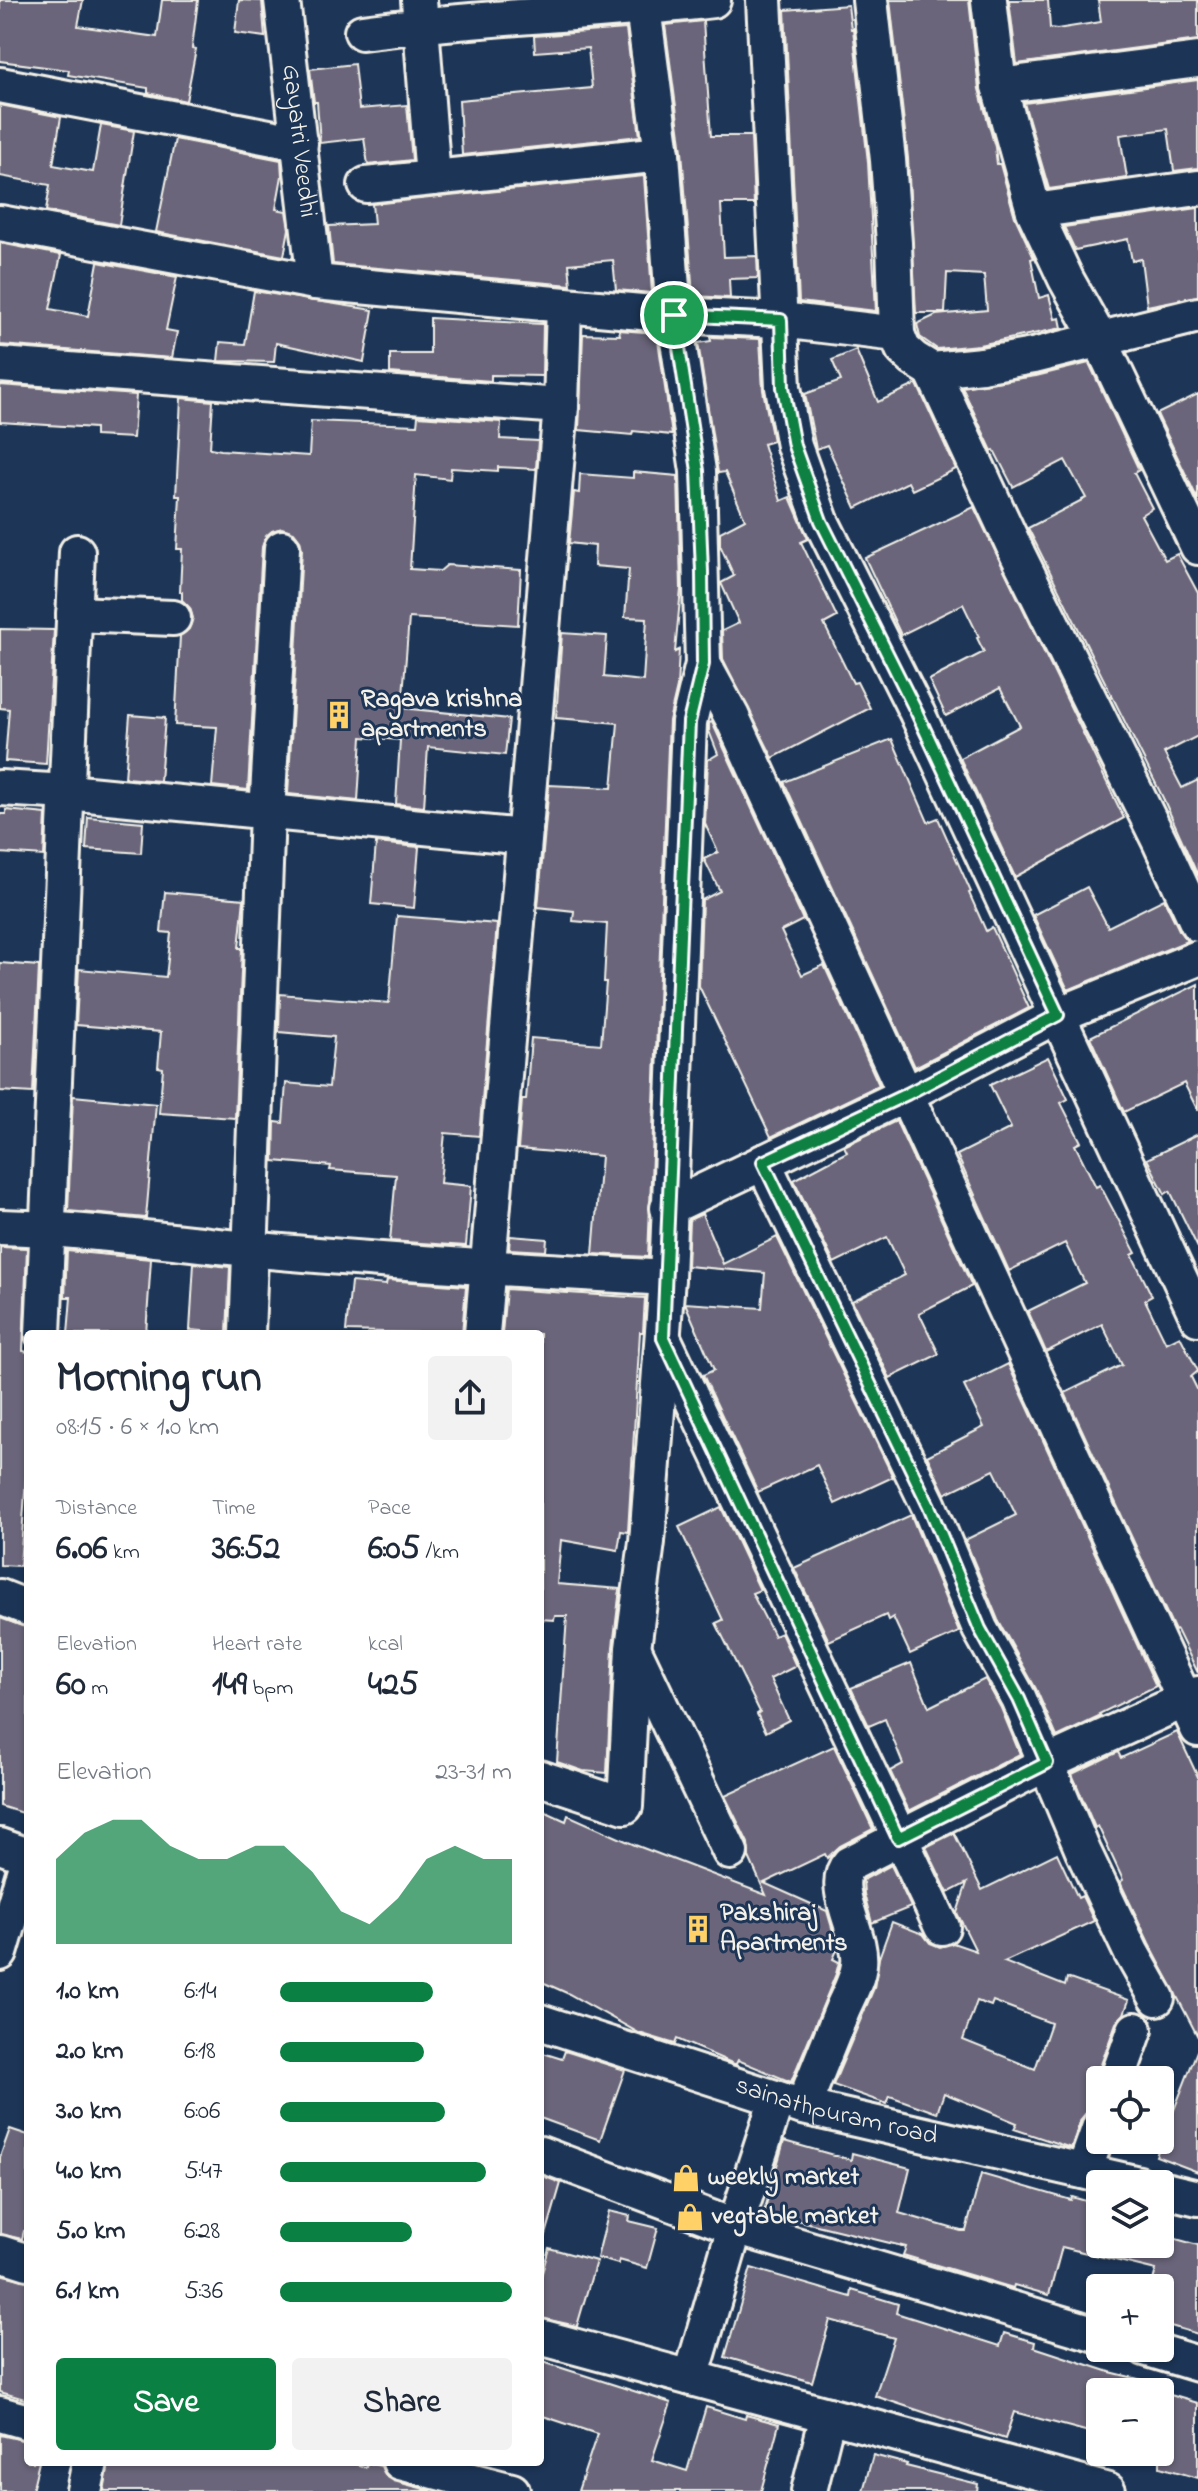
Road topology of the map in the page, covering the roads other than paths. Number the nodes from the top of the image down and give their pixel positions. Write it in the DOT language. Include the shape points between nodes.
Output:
graph roads {
  1 [pos="282,0"];
  2 [pos="713,0"];
  3 [pos="764,0"];
  4 [pos="870,0"];
  5 [pos="989,0"];
  6 [pos="642,4"];
  7 [pos="528,8"];
  8 [pos="421,12"];
  9 [pos="362,32"];
  10 [pos="1198,60"];
  11 [pos="0,85"];
  12 [pos="999,86"];
  13 [pos="300,143"];
  14 [pos="662,154"];
  15 [pos="433,178"];
  16 [pos="366,185"];
  17 [pos="1198,188"];
  18 [pos="1034,211"];
  19 [pos="0,223"];
  20 [pos="315,282"];
  21 [pos="564,305"];
  22 [pos="674,315"];
  23 [pos="1198,315"];
  24 [pos="781,320"];
  25 [pos="897,334"];
  26 [pos="1099,338"];
  27 [pos="0,365"];
  28 [pos="932,370"];
  29 [pos="561,406"];
  30 [pos="1198,547"];
  31 [pos="282,548"];
  32 [pos="77,552"];
  33 [pos="74,614"];
  34 [pos="173,618"];
  35 [pos="703,664"];
  36 [pos="0,788"];
  37 [pos="68,792"];
  38 [pos="267,813"];
  39 [pos="524,837"];
  40 [pos="1198,924"];
  41 [pos="1198,958"];
  42 [pos="1058,1015"];
  43 [pos="907,1094"];
  44 [pos="763,1162"];
  45 [pos="668,1208"];
  46 [pos="0,1227"];
  47 [pos="47,1228"];
  48 [pos="250,1249"];
  49 [pos="487,1268"];
  50 [pos="667,1278"];
  51 [pos="1198,1318"];
  52 [pos="43,1330"];
  53 [pos="247,1330"];
  54 [pos="482,1330"];
  55 [pos="663,1338"];
  56 [pos="0,1597"];
  57 [pos="24,1606"];
  58 [pos="633,1648"];
  59 [pos="1193,1708"];
  60 [pos="1047,1763"];
  61 [pos="544,1779"];
  62 [pos="898,1838"];
  63 [pos="0,1846"];
  64 [pos="730,1852"];
  65 [pos="24,1856"];
  66 [pos="24,1872"];
  67 [pos="942,1927"];
  68 [pos="0,1953"];
  69 [pos="1157,1998"];
  70 [pos="544,2023"];
  71 [pos="1135,2030"];
  72 [pos="1122,2066"];
  73 [pos="790,2103"];
  74 [pos="1090,2154"];
  75 [pos="544,2155"];
  76 [pos="1084,2171"];
  77 [pos="1174,2192"];
  78 [pos="1198,2198"];
  79 [pos="735,2227"];
  80 [pos="0,2253"];
  81 [pos="24,2261"];
  82 [pos="1086,2331"];
  83 [pos="544,2338"];
  84 [pos="1174,2357"];
  85 [pos="1198,2364"];
  86 [pos="691,2378"];
  87 [pos="0,2414"];
  88 [pos="828,2415"];
  89 [pos="24,2421"];
  90 [pos="89,2466"];
  91 [pos="411,2471"];
  92 [pos="84,2491"];
  93 [pos="512,2491"];
  94 [pos="809,2491"];
  95 [pos="1108,2491"];
  1 -- 13 [label="street, Gayatri Veedhi"];
  2 -- 6 [label="street"];
  3 -- 24 [label="street"];
  4 -- 25 [label="street" via="889,174"];
  5 -- 12 [label="street"];
  6 -- 7 [label="street"];
  6 -- 14 [label="street"];
  7 -- 8 [label="street"];
  8 -- 9 [label="street"];
  8 -- 15 [label="street"];
  10 -- 12 [label="street"];
  11 -- 13 [label="street"];
  12 -- 18 [label="street"];
  13 -- 20 [label="street, Gayatri Veedhi"];
  14 -- 15 [label="street"];
  14 -- 22 [label="street"];
  15 -- 16 [label="street"];
  17 -- 18 [label="street"];
  18 -- 26 [label="street"];
  19 -- 20 [label="street"];
  20 -- 21 [label="street"];
  21 -- 22 [label="street"];
  21 -- 29 [label="street"];
  22 -- 24 [label="street"];
  22 -- 35 [label="street" via="698,471"];
  23 -- 26 [label="street"];
  24 -- 25 [label="street"];
  24 -- 42 [label="street" via="783,387 794,446 821,521"];
  25 -- 28 [label="street" via="903,349"];
  26 -- 28 [label="street" via="1033,356"];
  26 -- 30 [label="street"];
  27 -- 29 [label="street"];
  28 -- 40 [label="street"];
  29 -- 39 [label="street"];
  31 -- 38 [label="street"];
  32 -- 33 [label="street"];
  33 -- 34 [label="street"];
  33 -- 37 [label="street"];
  35 -- 43 [label="street"];
  35 -- 45 [label="street" via="689,722"];
  36 -- 37 [label="street"];
  37 -- 38 [label="street"];
  37 -- 47 [label="street"];
  38 -- 39 [label="street"];
  38 -- 48 [label="street"];
  39 -- 49 [label="street"];
  41 -- 42 [label="street"];
  42 -- 43 [label="street"];
  42 -- 51 [label="street"];
  43 -- 44 [label="street"];
  43 -- 59 [label="street"];
  44 -- 45 [label="street"];
  44 -- 60 [label="street"];
  45 -- 50 [label="street"];
  46 -- 47 [label="street"];
  47 -- 48 [label="street"];
  47 -- 52 [label="street"];
  48 -- 49 [label="street"];
  48 -- 53 [label="street"];
  49 -- 50 [label="street"];
  49 -- 54 [label="street"];
  50 -- 55 [label="street"];
  55 -- 58 [label="street"];
  55 -- 62 [label="street"];
  56 -- 57 [label="street"];
  58 -- 61 [label="street" via="625,1806"];
  58 -- 64 [label="street"];
  59 -- 60 [label="street"];
  60 -- 62 [label="street"];
  60 -- 69 [label="street" via="1083,1851"];
  62 -- 67 [label="street"];
  62 -- 73 [label="street" via="843,1870 844,1899 858,1938 860,1964"];
  63 -- 65 [label="street"];
  66 -- 68 [label="street"];
  70 -- 73 [label="street, sainathpuram road"];
  71 -- 72 [label="street"];
  73 -- 76 [label="street, sainathpuram road"];
  73 -- 79 [label="street"];
  74 -- 76 [label="street"];
  75 -- 79 [label="street"];
  77 -- 78 [label="street"];
  79 -- 82 [label="street"];
  79 -- 86 [label="street"];
  80 -- 81 [label="street"];
  83 -- 86 [label="street"];
  84 -- 85 [label="street"];
  86 -- 88 [label="street"];
  87 -- 89 [label="street"];
  88 -- 94 [label="street"];
  88 -- 95 [label="street"];
  90 -- 92 [label="street"];
  91 -- 93 [label="street"];
}
